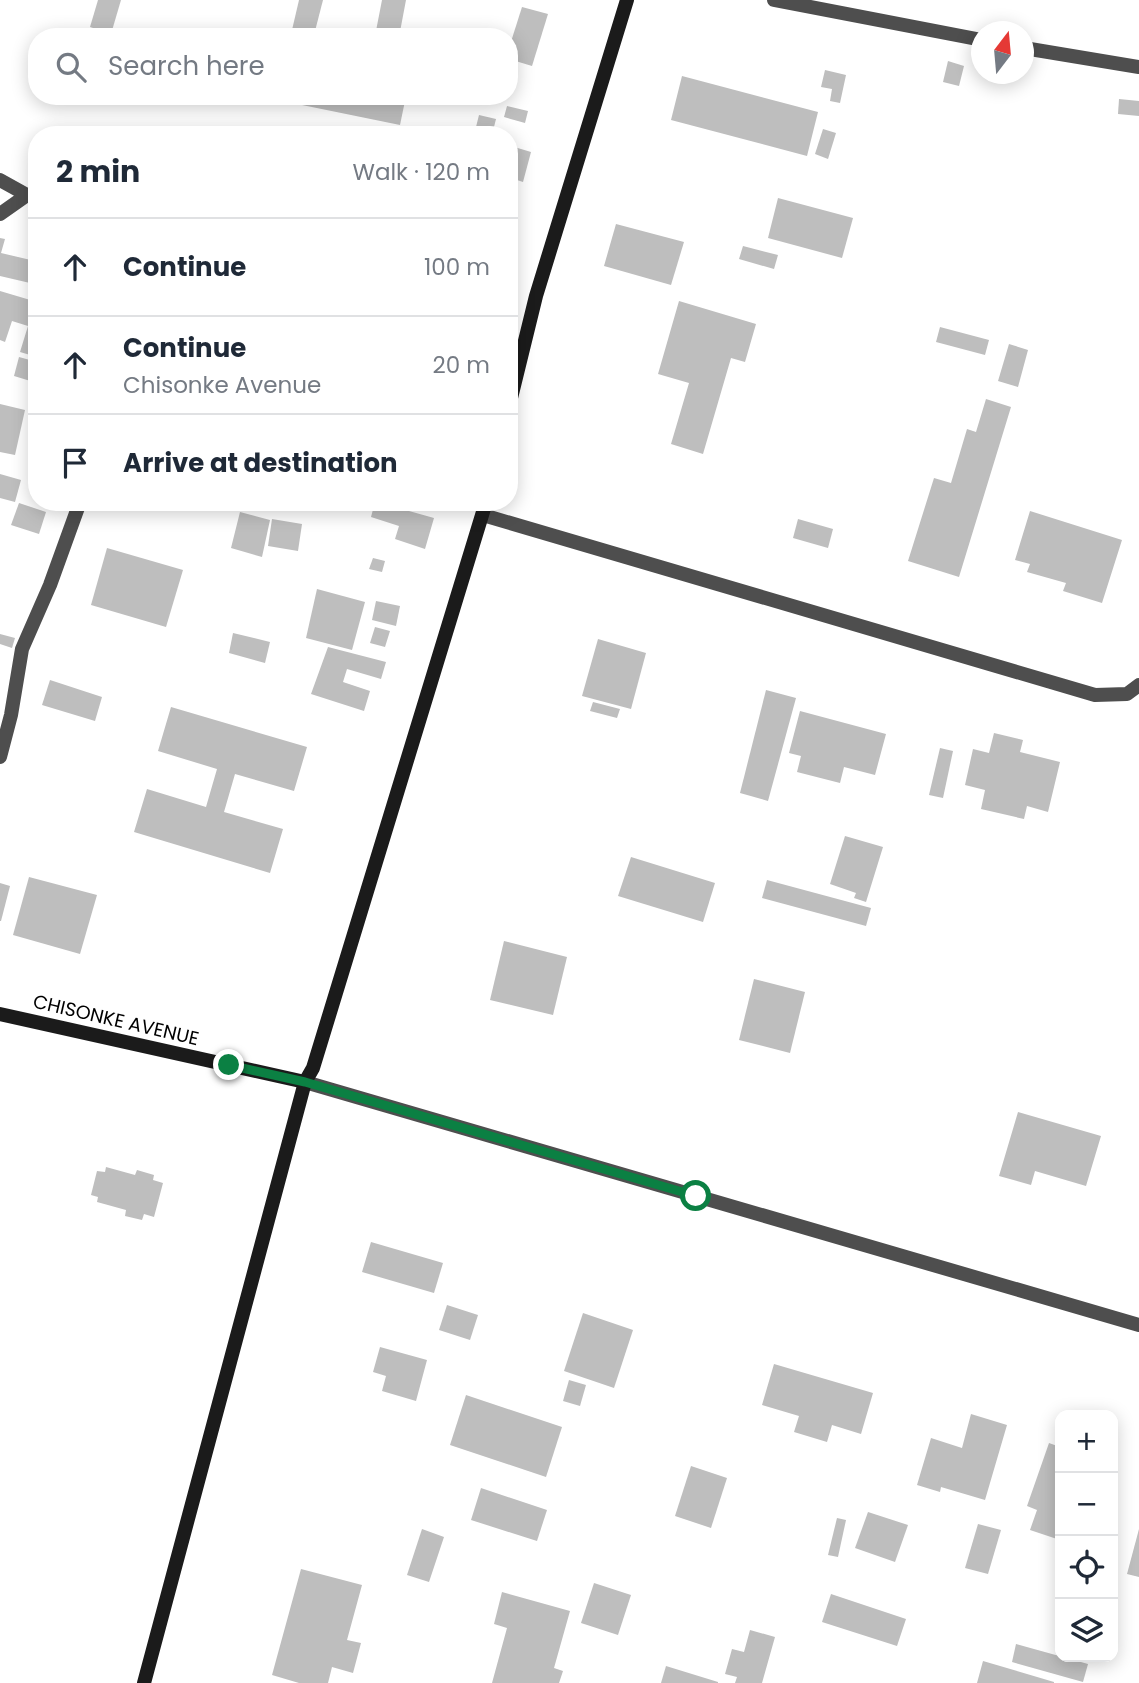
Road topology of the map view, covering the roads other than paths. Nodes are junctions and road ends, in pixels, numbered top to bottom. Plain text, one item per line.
1 (627, 0) edge
2 (774, 0) edge
3 (971, 38) edge
4 (1034, 49) edge
5 (1139, 67) edge
6 (0, 180) edge
7 (28, 193) edge
8 (28, 197) edge
9 (0, 214) edge
10 (518, 358) edge
11 (77, 511) edge
12 (483, 511) edge
13 (491, 511) edge
14 (1139, 685) edge
15 (1, 749) edge
16 (0, 1014) edge
17 (305, 1082) junction
18 (1139, 1325) edge
19 (144, 1683) edge

1 - 10 main road
2 - 3 street
4 - 5 street
6 - 7 street
8 - 9 street
11 - 15 street
12 - 17 main road
13 - 14 street
16 - 17 main road, CHISONKE AVENUE
17 - 18 street
17 - 19 main road

